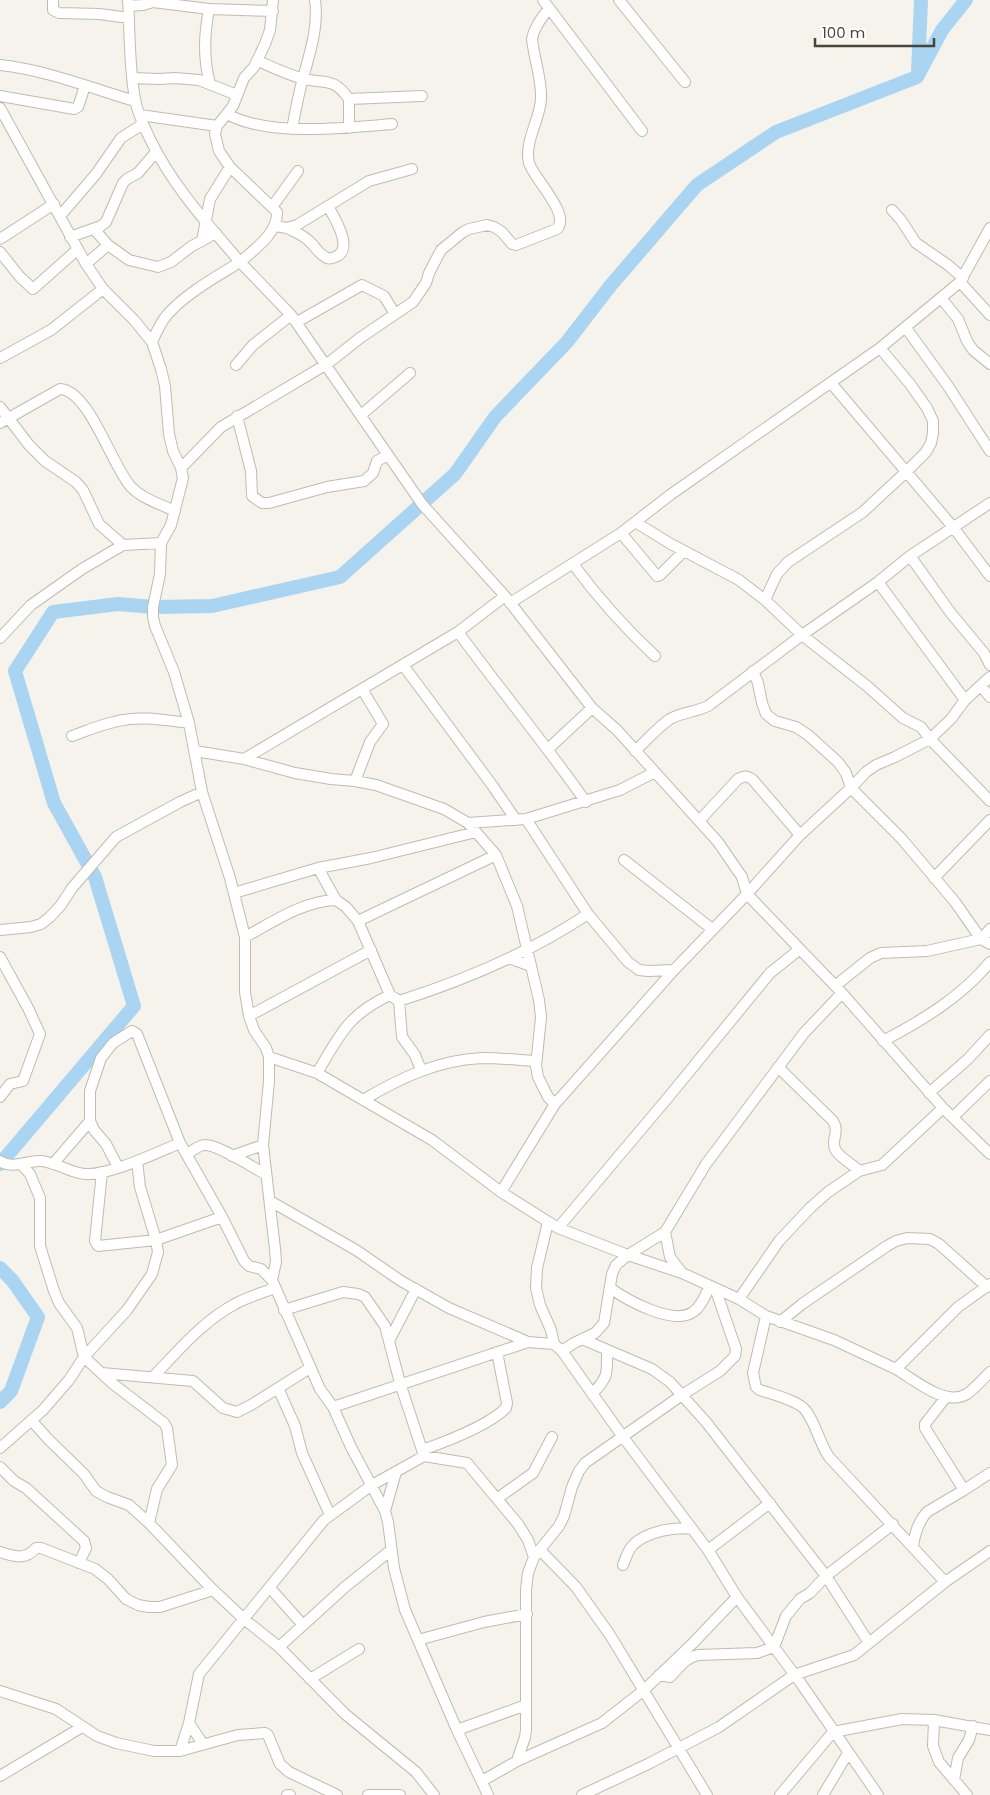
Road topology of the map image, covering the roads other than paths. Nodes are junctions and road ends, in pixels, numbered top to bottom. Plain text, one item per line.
1 (53, 0) edge
2 (273, 0) edge
3 (315, 0) edge
4 (619, 0) edge
5 (129, 3) edge
6 (546, 4) edge
7 (209, 8) junction
8 (273, 12) junction
9 (128, 18) junction
10 (258, 61) junction
11 (0, 65) edge
12 (132, 78) junction
13 (303, 79) junction
14 (685, 82) dead end
15 (210, 84) junction
16 (85, 86) junction
17 (237, 95) junction
18 (0, 96) edge
19 (422, 96) dead end
20 (348, 99) junction
21 (135, 101) junction
22 (0, 108) edge
23 (227, 114) junction
24 (141, 119) junction
25 (392, 124) dead end
26 (217, 126) junction
27 (292, 128) junction
28 (349, 128) junction
29 (642, 131) dead end
30 (156, 152) junction
31 (230, 167) junction
32 (412, 169) dead end
33 (298, 171) dead end
34 (54, 204) junction
35 (328, 206) junction
36 (272, 207) junction
37 (892, 210) dead end
38 (60, 216) junction
39 (206, 221) junction
40 (275, 226) junction
41 (287, 228) junction
42 (990, 228) edge
43 (94, 229) junction
44 (216, 233) junction
45 (70, 237) junction
46 (0, 239) edge
47 (202, 241) junction
48 (108, 245) junction
49 (78, 249) junction
50 (0, 252) edge
51 (240, 262) junction
52 (86, 264) junction
53 (961, 280) junction
54 (103, 289) junction
55 (941, 298) junction
56 (396, 314) junction
57 (990, 315) edge
58 (294, 319) junction
59 (906, 328) junction
60 (152, 342) junction
61 (880, 348) junction
62 (0, 358) edge
63 (327, 364) junction
64 (990, 364) edge
65 (236, 365) dead end
66 (410, 373) dead end
67 (831, 383) junction
68 (0, 407) edge
69 (361, 415) junction
70 (237, 416) junction
71 (4, 421) edge
72 (990, 451) edge
73 (388, 455) junction
74 (181, 468) junction
75 (907, 471) junction
76 (990, 503) edge
77 (175, 511) junction
78 (635, 522) junction
79 (953, 527) junction
80 (621, 533) junction
81 (161, 543) junction
82 (122, 545) junction
83 (684, 551) junction
84 (910, 556) junction
85 (574, 564) junction
86 (990, 576) edge
87 (878, 582) junction
88 (507, 600) junction
89 (765, 600) junction
90 (1, 621) edge
91 (13, 623) junction
92 (458, 632) junction
93 (802, 635) junction
94 (0, 638) edge
95 (655, 656) dead end
96 (403, 665) junction
97 (990, 665) edge
98 (752, 671) junction
99 (990, 677) edge
100 (981, 686) junction
101 (362, 690) junction
102 (990, 697) edge
103 (965, 700) junction
104 (592, 708) junction
105 (189, 723) junction
106 (72, 736) dead end
107 (930, 739) junction
108 (548, 749) junction
109 (195, 751) junction
110 (635, 751) junction
111 (244, 759) junction
112 (655, 772) junction
113 (355, 781) junction
114 (851, 788) junction
115 (202, 792) junction
116 (990, 801) edge
117 (586, 802) junction
118 (521, 820) junction
119 (990, 820) edge
120 (699, 821) junction
121 (468, 823) junction
122 (476, 832) junction
123 (800, 835) junction
124 (496, 855) junction
125 (624, 860) dead end
126 (318, 868) junction
127 (934, 878) junction
128 (234, 893) junction
129 (747, 894) junction
130 (336, 900) junction
131 (588, 914) junction
132 (358, 921) junction
133 (712, 929) junction
134 (990, 929) edge
135 (0, 930) edge
136 (245, 937) junction
137 (985, 942) edge
138 (528, 949) junction
139 (800, 949) junction
140 (371, 950) junction
141 (0, 957) edge
142 (509, 958) junction
143 (990, 962) edge
144 (531, 966) junction
145 (674, 970) junction
146 (838, 989) junction
147 (394, 998) junction
148 (249, 1016) junction
149 (990, 1035) edge
150 (883, 1041) junction
151 (269, 1057) junction
152 (536, 1061) junction
153 (778, 1067) junction
154 (421, 1070) junction
155 (318, 1073) junction
156 (990, 1081) edge
157 (929, 1093) junction
158 (0, 1097) edge
159 (363, 1100) junction
160 (555, 1104) junction
161 (943, 1108) junction
162 (954, 1117) junction
163 (90, 1121) junction
164 (180, 1143) junction
165 (262, 1145) junction
166 (187, 1154) junction
167 (990, 1154) edge
168 (232, 1156) junction
169 (0, 1160) edge
170 (137, 1161) junction
171 (21, 1164) junction
172 (53, 1164) junction
173 (118, 1167) junction
174 (859, 1171) junction
175 (102, 1172) junction
176 (265, 1174) junction
177 (501, 1192) junction
178 (270, 1201) junction
179 (222, 1217) junction
180 (548, 1222) junction
181 (558, 1228) junction
182 (665, 1232) junction
183 (156, 1240) junction
184 (628, 1255) junction
185 (682, 1273) junction
186 (274, 1284) junction
187 (988, 1286) edge
188 (712, 1287) junction
189 (610, 1288) junction
190 (416, 1289) junction
191 (739, 1299) junction
192 (284, 1310) junction
193 (766, 1316) junction
194 (780, 1322) junction
195 (582, 1339) junction
196 (389, 1341) junction
197 (528, 1342) junction
198 (558, 1348) junction
199 (607, 1350) junction
200 (497, 1352) junction
201 (84, 1357) junction
202 (310, 1368) junction
203 (896, 1369) junction
204 (990, 1372) edge
205 (101, 1373) junction
206 (153, 1377) junction
207 (400, 1384) junction
208 (278, 1388) junction
209 (592, 1394) junction
210 (682, 1395) junction
211 (946, 1397) junction
212 (333, 1407) junction
213 (32, 1420) junction
214 (552, 1436) dead end
215 (623, 1437) junction
216 (0, 1448) edge
217 (423, 1453) junction
218 (0, 1467) edge
219 (396, 1472) junction
220 (990, 1473) edge
221 (372, 1485) junction
222 (964, 1490) junction
223 (498, 1498) junction
224 (770, 1503) junction
225 (385, 1511) junction
226 (330, 1515) junction
227 (149, 1523) junction
228 (893, 1524) junction
229 (692, 1529) junction
230 (913, 1546) junction
231 (391, 1550) junction
232 (708, 1550) junction
233 (990, 1551) edge
234 (0, 1552) edge
235 (537, 1554) junction
236 (79, 1563) junction
237 (623, 1565) dead end
238 (826, 1576) junction
239 (945, 1582) junction
240 (270, 1588) junction
241 (212, 1590) junction
242 (737, 1597) junction
243 (527, 1614) junction
244 (244, 1619) junction
245 (304, 1625) junction
246 (418, 1640) junction
247 (868, 1643) junction
248 (774, 1647) junction
249 (280, 1648) junction
250 (359, 1649) dead end
251 (794, 1674) junction
252 (659, 1675) junction
253 (310, 1679) junction
254 (644, 1690) junction
255 (0, 1691) edge
256 (526, 1705) junction
257 (934, 1720) junction
258 (189, 1723) junction
259 (973, 1726) junction
260 (82, 1727) junction
261 (456, 1730) junction
262 (990, 1730) edge
263 (834, 1732) junction
264 (203, 1744) junction
265 (679, 1748) junction
266 (180, 1751) junction
267 (848, 1752) junction
268 (517, 1761) junction
269 (0, 1776) edge
270 (954, 1780) junction
271 (482, 1781) junction
272 (337, 1795) edge
273 (368, 1795) edge
274 (400, 1795) edge
275 (434, 1795) edge
276 (488, 1795) edge
277 (582, 1795) edge
278 (707, 1795) edge
279 (780, 1795) edge
280 (823, 1795) edge
281 (878, 1795) edge
282 (967, 1795) edge

1 - 9 street
2 - 8 street
3 - 13 street
4 - 14 street
5 - 7 street
5 - 9 street
6 - 29 street
6 - 56 street
7 - 8 street
7 - 15 street
8 - 10 street
9 - 12 street
10 - 13 street
10 - 17 street
11 - 16 street
12 - 15 street
12 - 21 street
13 - 20 street
13 - 27 street
15 - 17 street
16 - 18 street
16 - 21 street
17 - 23 street
19 - 20 street
20 - 28 street
21 - 24 street
22 - 34 street
23 - 26 street
23 - 27 street
24 - 26 street
24 - 30 street
24 - 38 street
25 - 28 street
26 - 31 street
27 - 28 street
30 - 39 street
30 - 43 street
31 - 36 street
31 - 39 street
32 - 35 street
33 - 36 street
34 - 38 street
34 - 46 street
35 - 41 street
35 - 41 street
36 - 40 street
37 - 53 street
38 - 45 street
39 - 44 street
39 - 47 street
40 - 41 street
40 - 51 street
42 - 53 street
43 - 45 street
43 - 48 street
44 - 47 street
44 - 51 street
45 - 49 street
47 - 48 street
48 - 52 street
49 - 50 street
49 - 52 street
51 - 58 street
51 - 60 street
52 - 54 street
53 - 55 street
53 - 57 street
54 - 60 street
54 - 62 street
55 - 59 street
55 - 64 street
56 - 58 street
56 - 63 street
58 - 63 street
58 - 65 street
59 - 61 street
59 - 72 street
60 - 74 street
61 - 67 street
61 - 75 street
63 - 69 street
63 - 70 street
66 - 69 street
67 - 75 street
67 - 78 street
68 - 71 street
69 - 73 street
70 - 73 street
70 - 74 street
71 - 77 street
71 - 82 street
73 - 88 street
74 - 77 street
75 - 79 street
75 - 89 street
76 - 79 street
77 - 81 street
78 - 80 street
78 - 83 street
79 - 84 street
79 - 86 street
80 - 83 street
80 - 85 street
81 - 82 street
81 - 105 street
82 - 91 street
83 - 89 street
84 - 87 street
84 - 97 street
85 - 88 street
85 - 95 street
87 - 93 street
87 - 103 street
88 - 92 street
88 - 104 street
89 - 93 street
90 - 91 street
91 - 94 street
92 - 96 street
92 - 108 street
93 - 98 street
93 - 107 street
96 - 101 street
96 - 118 street
98 - 110 street
98 - 114 street
99 - 100 street
100 - 102 street
100 - 103 street
101 - 111 street
101 - 113 street
103 - 107 street
104 - 108 street
104 - 110 street
105 - 106 street
105 - 109 street
107 - 114 street
107 - 116 street
108 - 117 street
109 - 111 street
109 - 115 street
110 - 112 street
111 - 113 street
112 - 117 street
112 - 120 street
113 - 121 street
114 - 123 street
114 - 127 street
115 - 128 street
115 - 135 street
117 - 118 street
118 - 121 street
118 - 131 street
119 - 127 street
120 - 123 street
120 - 129 street
121 - 122 street
122 - 124 street
122 - 126 street
123 - 129 street
124 - 132 street
124 - 138 street
125 - 133 street
126 - 128 street
126 - 130 street
127 - 137 street
128 - 136 street
129 - 133 street
129 - 139 street
130 - 132 street
130 - 136 street
131 - 138 street
131 - 145 street
132 - 140 street
133 - 145 street
134 - 137 street
136 - 148 street
137 - 146 street
138 - 142 street
138 - 144 street
139 - 146 street
139 - 181 street
140 - 147 street
140 - 148 street
141 - 158 street
142 - 144 street
142 - 147 street
143 - 150 street
144 - 152 street
145 - 160 street
146 - 150 street
146 - 153 street
147 - 154 street
147 - 155 street
148 - 151 street
149 - 157 street
150 - 157 street
151 - 155 street
151 - 165 street
152 - 154 street
152 - 160 street
153 - 174 street
153 - 182 street
154 - 159 street
155 - 159 street
156 - 162 street
157 - 161 street
159 - 177 street
160 - 177 street
161 - 162 street
161 - 174 street
162 - 167 street
163 - 164 street
163 - 172 street
163 - 173 street
164 - 166 street
164 - 170 street
165 - 168 street
165 - 176 street
166 - 168 street
166 - 179 street
168 - 176 street
169 - 171 street
170 - 173 street
170 - 183 street
171 - 172 street
171 - 201 street
172 - 175 street
173 - 175 street
174 - 191 street
175 - 183 street
176 - 178 street
177 - 180 street
178 - 186 street
178 - 190 street
179 - 183 street
179 - 186 street
180 - 181 street
180 - 198 street
181 - 184 street
182 - 184 street
182 - 185 street
183 - 201 street
184 - 185 street
184 - 189 street
185 - 188 street
186 - 192 street
186 - 206 street
187 - 194 street
187 - 203 street
188 - 189 street
188 - 191 street
188 - 210 street
189 - 195 street
190 - 196 street
190 - 197 street
191 - 193 street
192 - 196 street
192 - 202 street
193 - 194 street
193 - 228 street
194 - 203 street
195 - 198 street
195 - 199 street
196 - 207 street
197 - 198 street
197 - 200 street
198 - 209 street
199 - 209 street
199 - 210 street
200 - 207 street
200 - 217 street
201 - 205 street
201 - 213 street
202 - 208 street
202 - 212 street
203 - 211 street
204 - 211 street
205 - 206 street
205 - 227 street
206 - 208 street
207 - 212 street
207 - 217 street
208 - 226 street
209 - 215 street
210 - 215 street
210 - 224 street
211 - 222 street
212 - 221 street
213 - 216 street
213 - 227 street
214 - 223 street
215 - 229 street
215 - 235 street
217 - 219 street
217 - 223 street
218 - 236 street
219 - 221 street
219 - 225 street
220 - 222 street
221 - 225 street
221 - 226 street
222 - 230 street
223 - 235 street
224 - 232 street
224 - 238 street
225 - 231 street
226 - 240 street
227 - 241 street
228 - 230 street
228 - 238 street
229 - 232 street
229 - 237 street
230 - 239 street
231 - 245 street
231 - 246 street
232 - 242 street
233 - 239 street
234 - 236 street
235 - 243 street
235 - 254 street
236 - 241 street
238 - 247 street
238 - 248 street
239 - 247 street
240 - 244 street
240 - 245 street
241 - 244 street
242 - 248 street
242 - 252 street
243 - 246 street
243 - 256 street
244 - 249 street
244 - 258 street
245 - 249 street
246 - 261 street
247 - 251 street
248 - 251 street
248 - 252 street
249 - 253 street
250 - 253 street
251 - 263 street
251 - 265 street
252 - 254 street
253 - 275 street
254 - 265 street
254 - 268 street
255 - 260 street
256 - 261 street
256 - 268 street
257 - 259 street
257 - 263 street
257 - 270 street
258 - 264 street
258 - 266 street
259 - 262 street
259 - 270 street
260 - 266 street
260 - 269 street
261 - 271 street
263 - 267 street
263 - 279 street
264 - 266 street
264 - 272 street
265 - 277 street
265 - 278 street
267 - 280 street
267 - 281 street
268 - 271 street
270 - 282 street
271 - 276 street
273 - 274 street

